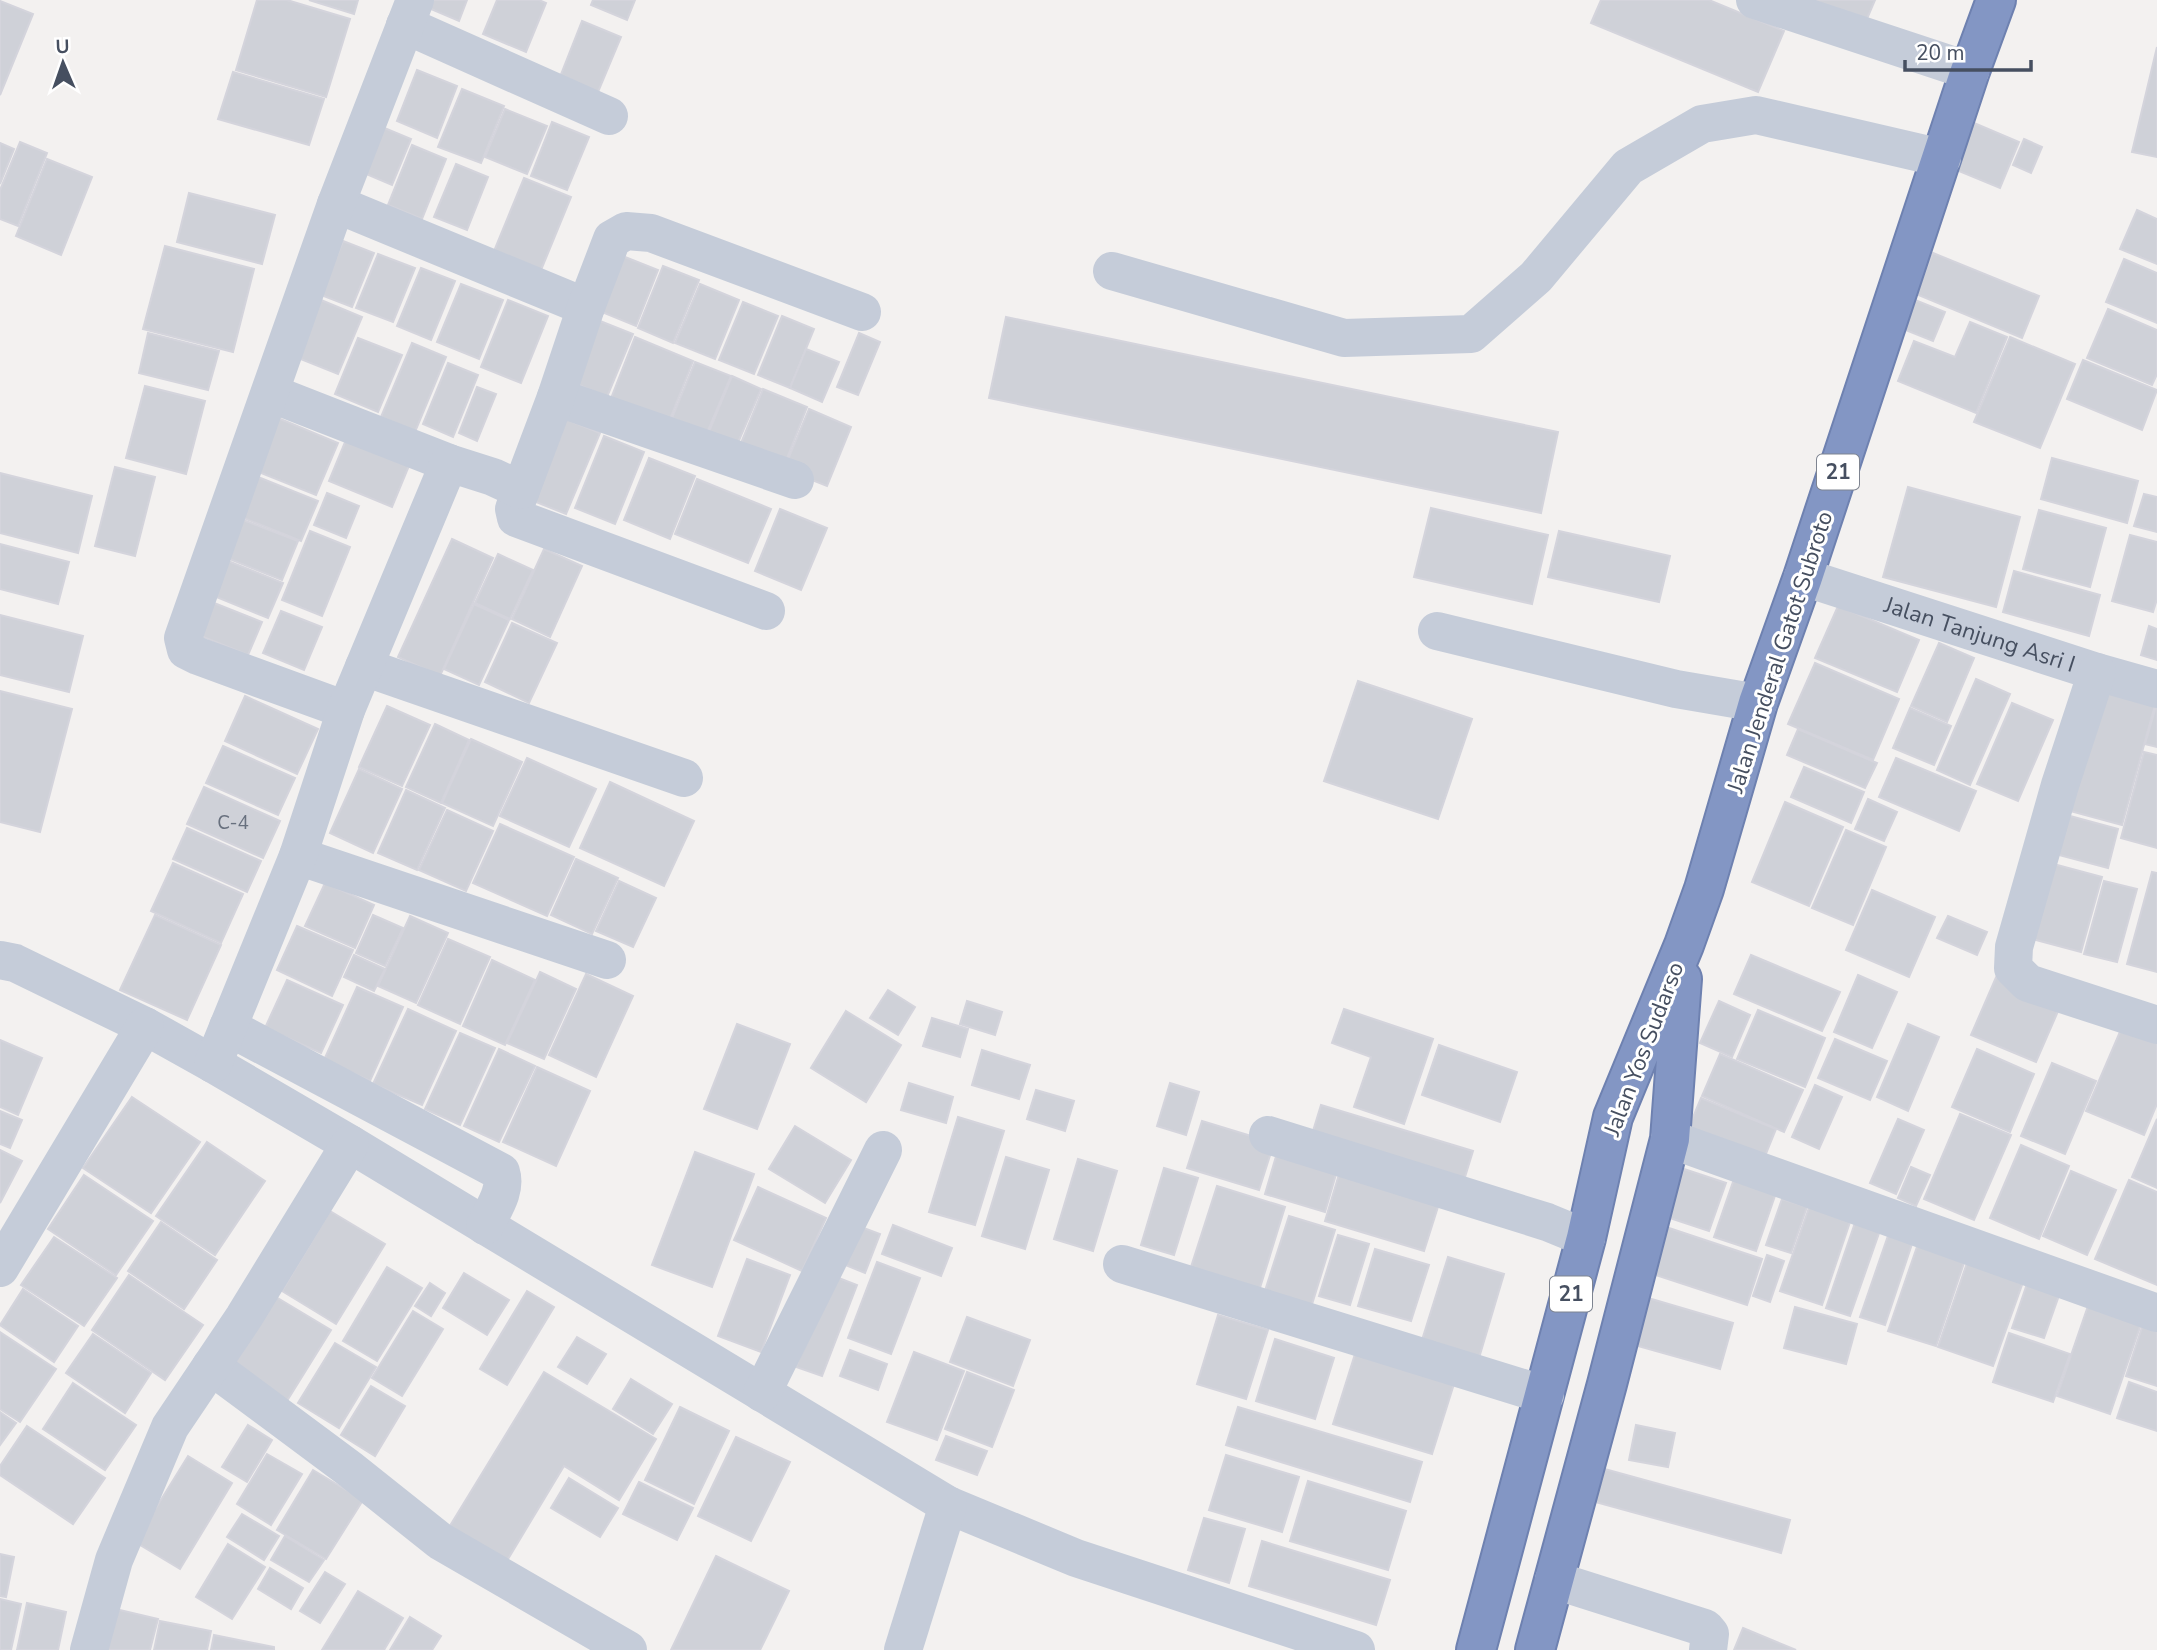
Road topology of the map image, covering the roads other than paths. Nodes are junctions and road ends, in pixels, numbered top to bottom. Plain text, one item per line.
1 (1755, 0) edge
2 (1996, 0) edge
3 (410, 12) edge
4 (1970, 71) junction
5 (609, 116) dead end
6 (1942, 158) junction
7 (336, 204) junction
8 (1112, 271) dead end
9 (586, 307) junction
10 (862, 312) dead end
11 (270, 393) junction
12 (556, 397) junction
13 (449, 463) junction
14 (795, 480) dead end
15 (521, 490) junction
16 (1803, 577) junction
17 (765, 611) dead end
18 (1437, 631) dead end
19 (364, 667) junction
20 (2097, 672) junction
21 (2157, 689) edge
22 (1758, 703) junction
23 (346, 710) junction
24 (684, 778) dead end
25 (298, 856) junction
26 (1685, 945) junction
27 (0, 960) edge
28 (607, 960) dead end
29 (2157, 1025) edge
30 (145, 1026) junction
31 (228, 1027) junction
32 (213, 1064) junction
33 (300, 1066) junction
34 (339, 1086) junction
35 (276, 1101) junction
36 (315, 1124) junction
37 (1268, 1135) dead end
38 (1670, 1139) junction
39 (350, 1144) junction
40 (883, 1150) dead end
41 (485, 1226) junction
42 (1586, 1238) junction
43 (4, 1254) edge
44 (1122, 1264) dead end
45 (2157, 1313) edge
46 (211, 1366) junction
47 (762, 1393) junction
48 (1545, 1395) junction
49 (948, 1505) junction
50 (1554, 1580) junction
51 (89, 1650) edge
52 (628, 1650) edge
53 (902, 1650) edge
54 (1356, 1650) edge
55 (1476, 1650) edge
56 (1535, 1650) edge
57 (1708, 1650) edge

1 - 4 street
2 - 4 highway, Jalan Jenderal Gatot Subroto / 21
3 - 5 street
3 - 7 street
4 - 6 highway, Jalan Jenderal Gatot Subroto / 21
6 - 8 street
6 - 16 highway, Jalan Jenderal Gatot Subroto / 21
7 - 9 street
7 - 11 street
9 - 10 street
9 - 12 street
11 - 13 street
11 - 23 street
12 - 14 street
12 - 15 street
13 - 15 street
13 - 19 street
15 - 17 street
16 - 20 street, Jalan Tanjung Asri I
16 - 22 highway, Jalan Jenderal Gatot Subroto / 21
18 - 22 street
19 - 23 street
19 - 24 street
20 - 21 street, Jalan Tanjung Asri I
20 - 29 street
22 - 26 highway, Jalan Jenderal Gatot Subroto / 21
23 - 25 street
25 - 28 street
25 - 31 street
26 - 38 highway, Jalan Yos Sudarso / 21
26 - 42 highway, Jalan Yos Sudarso / 21
27 - 30 street
30 - 32 street
30 - 43 street
31 - 32 street
31 - 33 street
32 - 35 street
33 - 34 street
33 - 35 street
34 - 36 street
34 - 41 street
35 - 36 street
36 - 39 street
37 - 42 street
38 - 45 street
38 - 50 highway, Jalan Yos Sudarso / 21
39 - 41 street
39 - 46 street
40 - 47 street
41 - 47 street
42 - 48 highway, Jalan Yos Sudarso / 21
44 - 48 street
46 - 51 street
46 - 52 street
47 - 49 street
48 - 55 highway, Jalan Yos Sudarso / 21
49 - 53 street
49 - 54 street
50 - 56 highway, Jalan Yos Sudarso / 21
50 - 57 street

